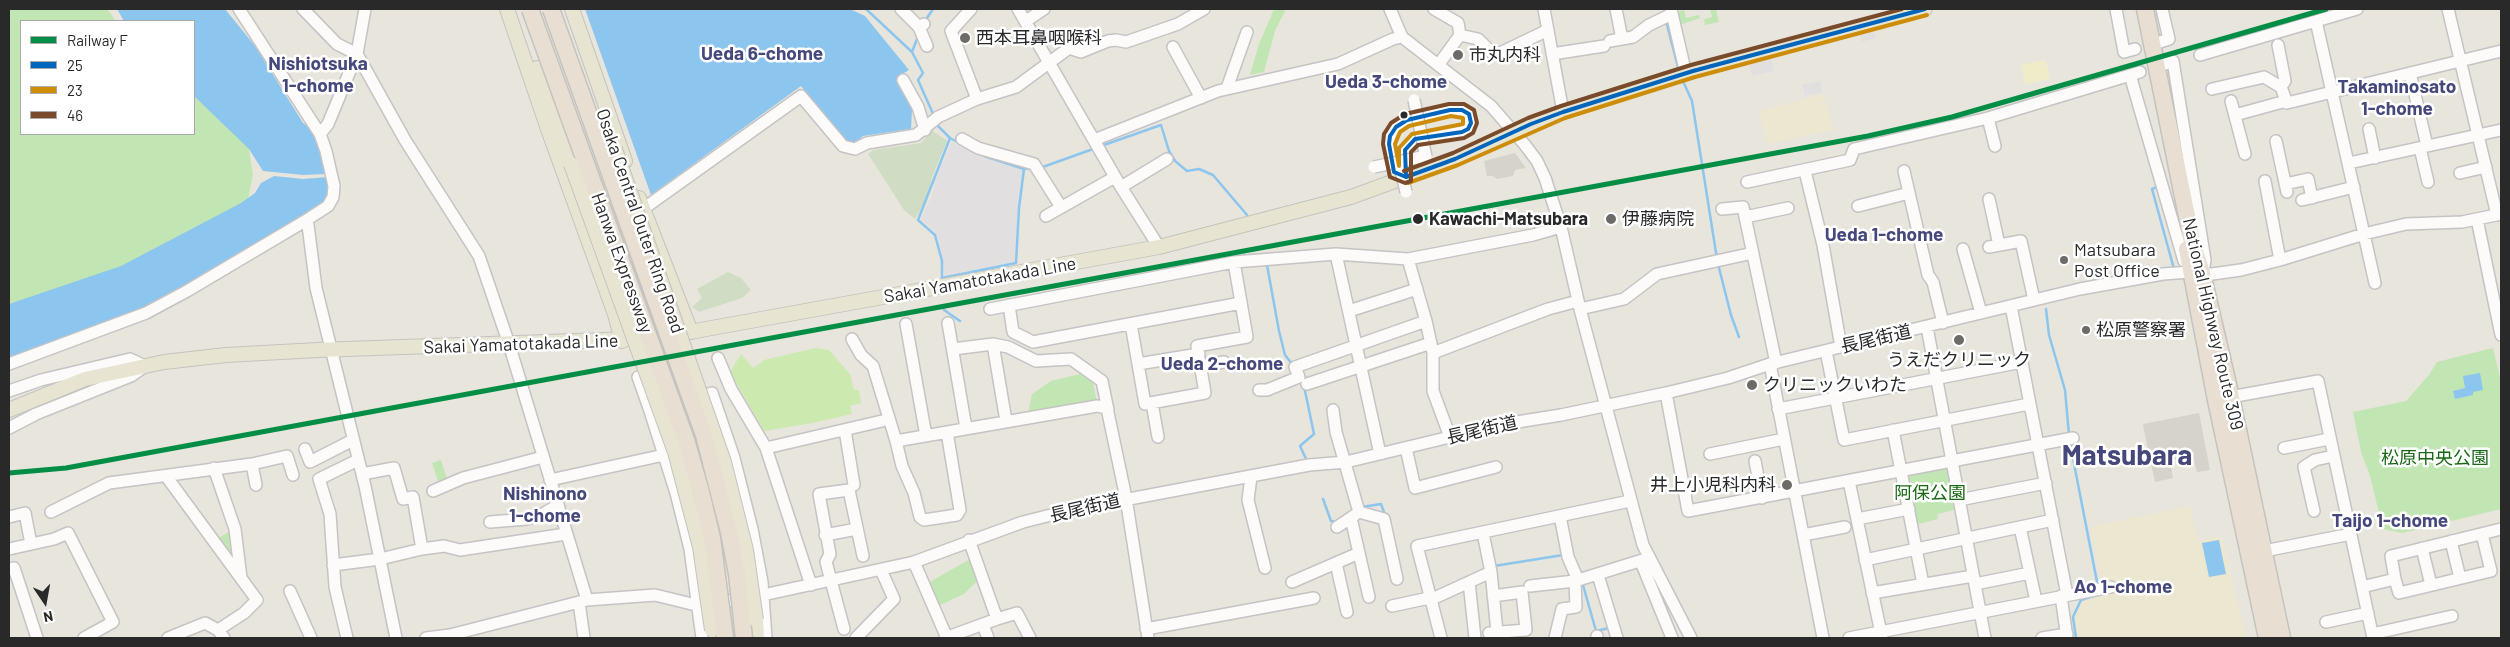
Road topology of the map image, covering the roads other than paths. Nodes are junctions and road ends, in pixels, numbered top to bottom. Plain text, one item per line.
1 (239, 9) edge
2 (303, 9) edge
3 (365, 9) edge
4 (507, 9) edge
5 (514, 9) edge
6 (530, 9) edge
7 (550, 9) edge
8 (568, 9) edge
9 (572, 9) edge
10 (901, 9) edge
11 (971, 9) edge
12 (1018, 9) edge
13 (1044, 9) edge
14 (1204, 9) edge
15 (1390, 9) edge
16 (1434, 9) edge
17 (1544, 9) edge
18 (1616, 9) edge
19 (1925, 9) edge
20 (2116, 9) edge
21 (2135, 9) edge
22 (2145, 9) edge
23 (2162, 9) edge
24 (2357, 9) edge
25 (2448, 9) edge
26 (1668, 14) edge
27 (2316, 21) junction
28 (1026, 22) junction
29 (1548, 30) junction
30 (1247, 32) dead end
31 (1460, 35) junction
32 (1402, 38) junction
33 (1622, 38) junction
34 (2278, 45) dead end
35 (927, 46) dead end
36 (1173, 47) dead end
37 (2501, 51) edge
38 (357, 54) junction
39 (1552, 54) junction
40 (2200, 54) dead end
41 (2148, 58) junction
42 (2460, 60) junction
43 (1048, 61) junction
44 (1439, 64) junction
45 (2410, 73) junction
46 (1682, 75) junction
47 (903, 80) dead end
48 (2281, 87) junction
49 (1227, 88) junction
50 (2212, 89) dead end
51 (2333, 92) junction
52 (1201, 98) junction
53 (977, 99) junction
54 (1414, 100) dead end
55 (2231, 101) dead end
56 (2286, 101) junction
57 (1563, 112) junction
58 (2235, 115) junction
59 (1988, 118) junction
60 (2369, 129) dead end
61 (925, 130) junction
62 (2501, 130) edge
63 (1516, 133) junction
64 (320, 134) junction
65 (2478, 136) junction
66 (962, 139) dead end
67 (2276, 140) dead end
68 (1096, 145) junction
69 (1995, 146) dead end
70 (2424, 147) junction
71 (2245, 154) dead end
72 (2375, 158) junction
73 (1167, 159) dead end
74 (1399, 162) junction
75 (2349, 163) junction
76 (1374, 167) dead end
77 (2486, 167) junction
78 (1805, 170) junction
79 (1904, 171) dead end
80 (2460, 173) dead end
81 (1115, 176) junction
82 (1406, 177) junction
83 (2266, 181) dead end
84 (1747, 182) dead end
85 (2428, 182) dead end
86 (1121, 187) junction
87 (2354, 187) junction
88 (1406, 192) dead end
89 (1910, 193) junction
90 (1989, 199) dead end
91 (1858, 206) dead end
92 (1061, 207) junction
93 (1788, 208) dead end
94 (643, 209) junction
95 (1722, 209) dead end
96 (2499, 214) edge
97 (1046, 216) dead end
98 (1745, 217) junction
99 (2476, 219) junction
100 (305, 221) junction
101 (1561, 227) junction
102 (2364, 234) junction
103 (1159, 247) junction
104 (1963, 249) dead end
105 (1753, 253) junction
106 (1336, 254) junction
107 (1408, 258) junction
108 (2280, 260) junction
109 (1234, 262) junction
110 (2196, 272) junction
111 (2375, 282) dead end
112 (1417, 289) junction
113 (2034, 300) junction
114 (1241, 303) junction
115 (1009, 305) junction
116 (1579, 305) junction
117 (2011, 306) junction
118 (990, 309) dead end
119 (1349, 311) junction
120 (1981, 313) junction
121 (1426, 321) junction
122 (948, 323) dead end
123 (1943, 323) junction
124 (906, 324) dead end
125 (1131, 324) junction
126 (1927, 327) junction
127 (691, 332) junction
128 (2501, 335) edge
129 (852, 339) dead end
130 (622, 340) junction
131 (509, 344) junction
132 (993, 344) junction
133 (1356, 345) junction
134 (1841, 347) junction
135 (1432, 348) junction
136 (332, 349) junction
137 (952, 349) junction
138 (1826, 351) junction
139 (1199, 354) junction
140 (718, 358) dead end
141 (1224, 362) dead end
142 (2022, 362) junction
143 (9, 364) edge
144 (1138, 364) junction
145 (1773, 364) junction
146 (145, 366) junction
147 (1201, 366) junction
148 (1361, 366) junction
149 (638, 377) dead end
150 (1936, 378) junction
151 (1307, 384) dead end
152 (731, 389) junction
153 (1259, 390) dead end
154 (9, 391) edge
155 (1666, 393) junction
156 (713, 396) junction
157 (1836, 397) junction
158 (2223, 398) junction
159 (1152, 403) junction
160 (2029, 404) junction
161 (1606, 406) junction
162 (1778, 409) junction
163 (9, 410) edge
164 (1108, 410) junction
165 (1333, 410) dead end
166 (650, 411) junction
167 (882, 420) dead end
168 (1943, 421) junction
169 (1006, 422) junction
170 (9, 428) edge
171 (966, 428) junction
172 (845, 430) junction
173 (1893, 430) junction
174 (947, 432) junction
175 (926, 436) junction
176 (1158, 437) dead end
177 (1450, 437) junction
178 (1784, 439) junction
179 (2068, 439) dead end
180 (2329, 439) junction
181 (353, 440) junction
182 (896, 441) junction
183 (2037, 445) junction
184 (766, 448) junction
185 (1406, 448) junction
186 (2284, 448) dead end
187 (305, 449) dead end
188 (1380, 454) junction
189 (1710, 454) dead end
190 (664, 455) junction
191 (2333, 456) junction
192 (543, 457) junction
193 (358, 460) junction
194 (1755, 461) dead end
195 (1346, 462) junction
196 (1952, 462) junction
197 (252, 464) junction
198 (1496, 466) dead end
199 (214, 468) junction
200 (1901, 471) junction
201 (362, 474) junction
202 (293, 475) dead end
203 (166, 476) junction
204 (1251, 477) junction
205 (550, 480) junction
206 (1849, 481) junction
207 (854, 484) dead end
208 (2046, 484) junction
209 (256, 485) dead end
210 (433, 491) dead end
211 (1795, 492) junction
212 (1126, 498) junction
213 (1762, 498) junction
214 (1959, 500) junction
215 (1630, 501) junction
216 (558, 505) junction
217 (1909, 510) junction
218 (2314, 511) dead end
219 (51, 512) dead end
220 (1355, 515) junction
221 (9, 516) edge
222 (1560, 516) junction
223 (1857, 519) junction
224 (2053, 520) junction
225 (490, 522) dead end
226 (1845, 527) dead end
227 (2020, 527) junction
228 (1336, 528) dead end
229 (857, 529) junction
230 (2501, 529) edge
231 (1483, 532) junction
232 (566, 534) junction
233 (825, 534) junction
234 (2351, 534) junction
235 (2482, 534) junction
236 (1803, 536) junction
237 (1967, 538) junction
238 (969, 540) junction
239 (2451, 541) junction
240 (31, 544) junction
241 (2422, 548) junction
242 (9, 549) edge
243 (422, 549) junction
244 (1916, 549) junction
245 (2264, 551) junction
246 (1359, 553) junction
247 (863, 556) dead end
248 (380, 559) junction
249 (1645, 560) junction
250 (1865, 560) junction
251 (914, 562) junction
252 (1336, 563) junction
253 (333, 565) junction
254 (1265, 568) dead end
255 (9, 569) edge
256 (880, 570) junction
257 (1491, 572) junction
258 (2030, 573) junction
259 (1598, 575) junction
260 (2460, 578) junction
261 (241, 579) junction
262 (1397, 579) dead end
263 (2396, 579) junction
264 (1974, 580) junction
265 (831, 581) junction
266 (1577, 581) junction
267 (1292, 582) dead end
268 (1469, 582) junction
269 (811, 584) junction
270 (1922, 584) junction
271 (2431, 585) junction
272 (1530, 586) dead end
273 (2362, 587) junction
274 (2102, 588) dead end
275 (290, 591) dead end
276 (1872, 593) junction
277 (763, 595) junction
278 (1493, 596) junction
279 (2064, 596) junction
280 (1368, 597) dead end
281 (1314, 598) dead end
282 (1430, 599) junction
283 (583, 601) junction
284 (2036, 601) junction
285 (700, 606) junction
286 (1392, 606) dead end
287 (1347, 612) dead end
288 (1980, 612) junction
289 (2368, 613) junction
290 (2452, 616) dead end
291 (997, 619) junction
292 (2326, 622) dead end
293 (983, 625) junction
294 (844, 629) dead end
295 (221, 634) edge
296 (1147, 634) edge
297 (1881, 635) edge
298 (713, 636) edge
299 (2067, 636) edge
300 (2373, 636) edge
301 (37, 638) edge
302 (84, 638) edge
303 (168, 638) edge
304 (310, 638) edge
305 (347, 638) edge
306 (396, 638) edge
307 (426, 638) edge
308 (584, 638) edge
309 (744, 638) edge
310 (757, 638) edge
311 (766, 638) edge
312 (856, 638) edge
313 (946, 638) edge
314 (988, 638) edge
315 (1030, 638) edge
316 (1441, 638) edge
317 (1475, 638) edge
318 (1555, 638) edge
319 (1617, 638) edge
320 (1672, 638) edge
321 (1691, 638) edge
322 (1823, 638) edge
323 (1849, 638) edge
324 (1985, 638) edge
325 (2042, 638) edge
326 (2267, 638) edge
327 (2282, 638) edge

1 - 64 street
2 - 38 street
3 - 38 street
4 - 130 main road
5 - 298 main road, bridge
6 - 298 highway, Hanwa Expressway, bridge
7 - 309 highway, Hanwa Expressway, bridge
8 - 310 main road, Osaka Central Outer Ring Road, bridge
9 - 94 main road
10 - 35 street
11 - 53 street
12 - 28 street
13 - 28 street
14 - 43 street
15 - 32 street
16 - 31 street
17 - 29 street
18 - 33 street
19 - 46 main road, Sakai Yamatotakada Line
20 - 41 street
21 - 41 highway, National Highway Route 309
22 - 41 highway, National Highway Route 309
23 - 41 street
24 - 27 street
25 - 42 street
26 - 33 street
26 - 46 street
27 - 40 street
27 - 51 street
28 - 43 street
29 - 31 street
29 - 39 street
30 - 49 street
31 - 44 street
32 - 44 street
32 - 49 street
33 - 39 street
34 - 48 street
36 - 52 street
37 - 42 street
38 - 64 street
38 - 131 street
39 - 57 street
41 - 59 street
41 - 110 highway, National Highway Route 309
41 - 110 street
42 - 45 street
42 - 65 street
43 - 53 street
43 - 68 street
44 - 63 street
45 - 51 street
45 - 70 street
46 - 57 main road, Sakai Yamatotakada Line
47 - 61 street
48 - 50 street
48 - 56 street
49 - 52 street
51 - 56 street
51 - 75 street
52 - 68 street
53 - 61 street
54 - 74 street, bridge
55 - 58 street
56 - 58 street
57 - 63 main road, Sakai Yamatotakada Line
58 - 71 street
59 - 69 street
59 - 78 street
60 - 72 street
61 - 94 street
62 - 65 street
63 - 82 main road, Sakai Yamatotakada Line
63 - 101 street
64 - 100 street
65 - 70 street
65 - 77 street
66 - 92 street
67 - 87 street
68 - 81 street
70 - 72 street
70 - 85 street
72 - 75 street
73 - 86 street
74 - 76 street, bridge
74 - 88 street, bridge
75 - 87 street
77 - 80 street
77 - 96 street
78 - 84 street
78 - 134 street
79 - 89 street
81 - 86 street
81 - 92 street
82 - 82 street
82 - 103 main road, Sakai Yamatotakada Line
83 - 108 street
86 - 103 street
87 - 102 street
89 - 91 street
89 - 123 street
90 - 113 street
92 - 97 street
93 - 98 street
94 - 127 main road
95 - 98 street
96 - 99 street, 長尾街道
98 - 105 street
99 - 102 street, 長尾街道
99 - 128 street
100 - 136 street
100 - 143 street
101 - 107 street
101 - 116 street
102 - 108 street, 長尾街道
102 - 111 street
103 - 127 main road, Sakai Yamatotakada Line
104 - 120 street
105 - 116 street
105 - 145 street
106 - 107 street
106 - 109 street
106 - 119 street
107 - 112 street
108 - 110 street, 長尾街道
109 - 114 street
109 - 115 street
110 - 113 street, 長尾街道
110 - 158 highway, National Highway Route 309
112 - 119 street
112 - 121 street
113 - 117 street, 長尾街道
114 - 125 street
114 - 139 street
115 - 118 street
115 - 125 street
116 - 135 street
116 - 161 street
117 - 120 street, 長尾街道
117 - 142 street
119 - 133 street
120 - 123 street, 長尾街道
121 - 133 street
121 - 135 street
122 - 137 street
123 - 126 street, 長尾街道
124 - 175 street
125 - 144 street
126 - 134 street, 長尾街道
126 - 150 street
127 - 130 main road, Sakai Yamatotakada Line
129 - 182 street
130 - 131 main road, Sakai Yamatotakada Line
131 - 136 main road, Sakai Yamatotakada Line
131 - 192 street
132 - 137 street
132 - 164 street
132 - 169 street
133 - 148 street
133 - 153 street
134 - 138 street, 長尾街道
135 - 148 street
135 - 177 street
136 - 146 main road, Sakai Yamatotakada Line
136 - 181 street
137 - 171 street
138 - 145 street, 長尾街道
138 - 157 street
139 - 144 street
139 - 147 street
140 - 152 street
141 - 147 street
142 - 150 street
142 - 160 street
144 - 159 street
145 - 155 street, 長尾街道
145 - 162 street
146 - 154 street
146 - 163 main road, Sakai Yamatotakada Line
146 - 170 street
147 - 159 street
148 - 151 street
148 - 188 street
149 - 166 street
150 - 157 street
150 - 168 street
152 - 156 street
152 - 184 street
155 - 161 street, 長尾街道
155 - 213 street
156 - 166 street
156 - 277 street
157 - 162 street
157 - 173 street
158 - 180 street
158 - 245 highway, National Highway Route 309
158 - 326 highway, National Highway Route 309
159 - 176 street
160 - 168 street
160 - 183 street
161 - 177 street, 長尾街道
161 - 215 street
162 - 178 street
164 - 169 street
164 - 212 street
165 - 195 street
166 - 190 street
167 - 172 street
168 - 173 street
168 - 196 street
169 - 171 street
171 - 174 street
172 - 184 street
172 - 207 street
173 - 200 street
174 - 175 street
174 - 182 street
175 - 182 street
177 - 185 street, 長尾街道
178 - 189 street
178 - 211 street
179 - 183 street
180 - 186 street
180 - 191 street
181 - 187 street
181 - 193 street
183 - 196 street
183 - 208 street
184 - 269 street
185 - 188 street, 長尾街道
185 - 198 street
188 - 195 street, 長尾街道
190 - 205 street
190 - 285 street
191 - 218 street
191 - 234 street
192 - 205 street
192 - 210 street
193 - 201 street
193 - 253 street
194 - 213 street
195 - 204 street, 長尾街道
195 - 220 street
196 - 200 street
196 - 214 street
197 - 199 street
197 - 202 street
197 - 209 street
199 - 203 street
199 - 261 street
200 - 206 street
200 - 217 street
201 - 243 street
201 - 248 street
203 - 219 street
203 - 261 street
204 - 212 street, 長尾街道
204 - 254 street
205 - 216 street
206 - 211 street
206 - 223 street
208 - 214 street
208 - 224 street
211 - 213 street
211 - 236 street
212 - 238 street, 長尾街道
212 - 296 street
214 - 237 street
215 - 222 street
215 - 249 street
216 - 225 street
216 - 232 street
217 - 223 street
217 - 244 street
220 - 228 street
220 - 246 street
220 - 262 street
221 - 240 street
222 - 231 street
222 - 266 street
223 - 250 street
224 - 227 street
224 - 279 street
226 - 236 street
227 - 237 street
227 - 258 street
229 - 233 street
229 - 233 street
229 - 247 street
230 - 235 street
231 - 257 street
231 - 282 street
232 - 243 street
232 - 283 street
233 - 265 street
234 - 245 street
234 - 273 street
235 - 239 street
235 - 260 street
236 - 322 street
237 - 244 street
237 - 264 street
238 - 251 street, 長尾街道
238 - 291 street
239 - 241 street
239 - 260 street
240 - 242 street
240 - 302 street
241 - 263 street
241 - 271 street
243 - 248 street
244 - 250 street
244 - 270 street
245 - 327 highway, National Highway Route 309
246 - 252 street
246 - 280 street
248 - 253 street
248 - 306 street
249 - 259 street
249 - 320 street
249 - 321 street
250 - 276 street
251 - 256 street, 長尾街道
251 - 313 street
252 - 267 street
252 - 287 street
253 - 305 street
255 - 301 street
256 - 265 street, 長尾街道
256 - 312 street
257 - 268 street
257 - 278 street
258 - 264 street
258 - 284 street
259 - 266 street
259 - 319 street
260 - 271 street
261 - 295 street
263 - 271 street
263 - 273 street
264 - 270 street
264 - 288 street
265 - 269 street, 長尾街道
265 - 294 street
266 - 272 street
266 - 318 street
268 - 282 street
268 - 317 street
269 - 277 street, 長尾街道
270 - 276 street
273 - 289 street
274 - 279 street
275 - 304 street
276 - 297 street
277 - 285 street, 長尾街道
277 - 311 street
278 - 278 street
279 - 284 street
279 - 299 street
281 - 296 street
282 - 286 street
282 - 316 street
283 - 285 street
283 - 307 street
283 - 308 street
284 - 288 street
285 - 298 street
288 - 297 street
288 - 324 street
289 - 292 street
289 - 300 street
290 - 300 street
291 - 293 street
291 - 315 street
293 - 313 street
293 - 314 street
295 - 303 street
297 - 323 street
299 - 325 street

